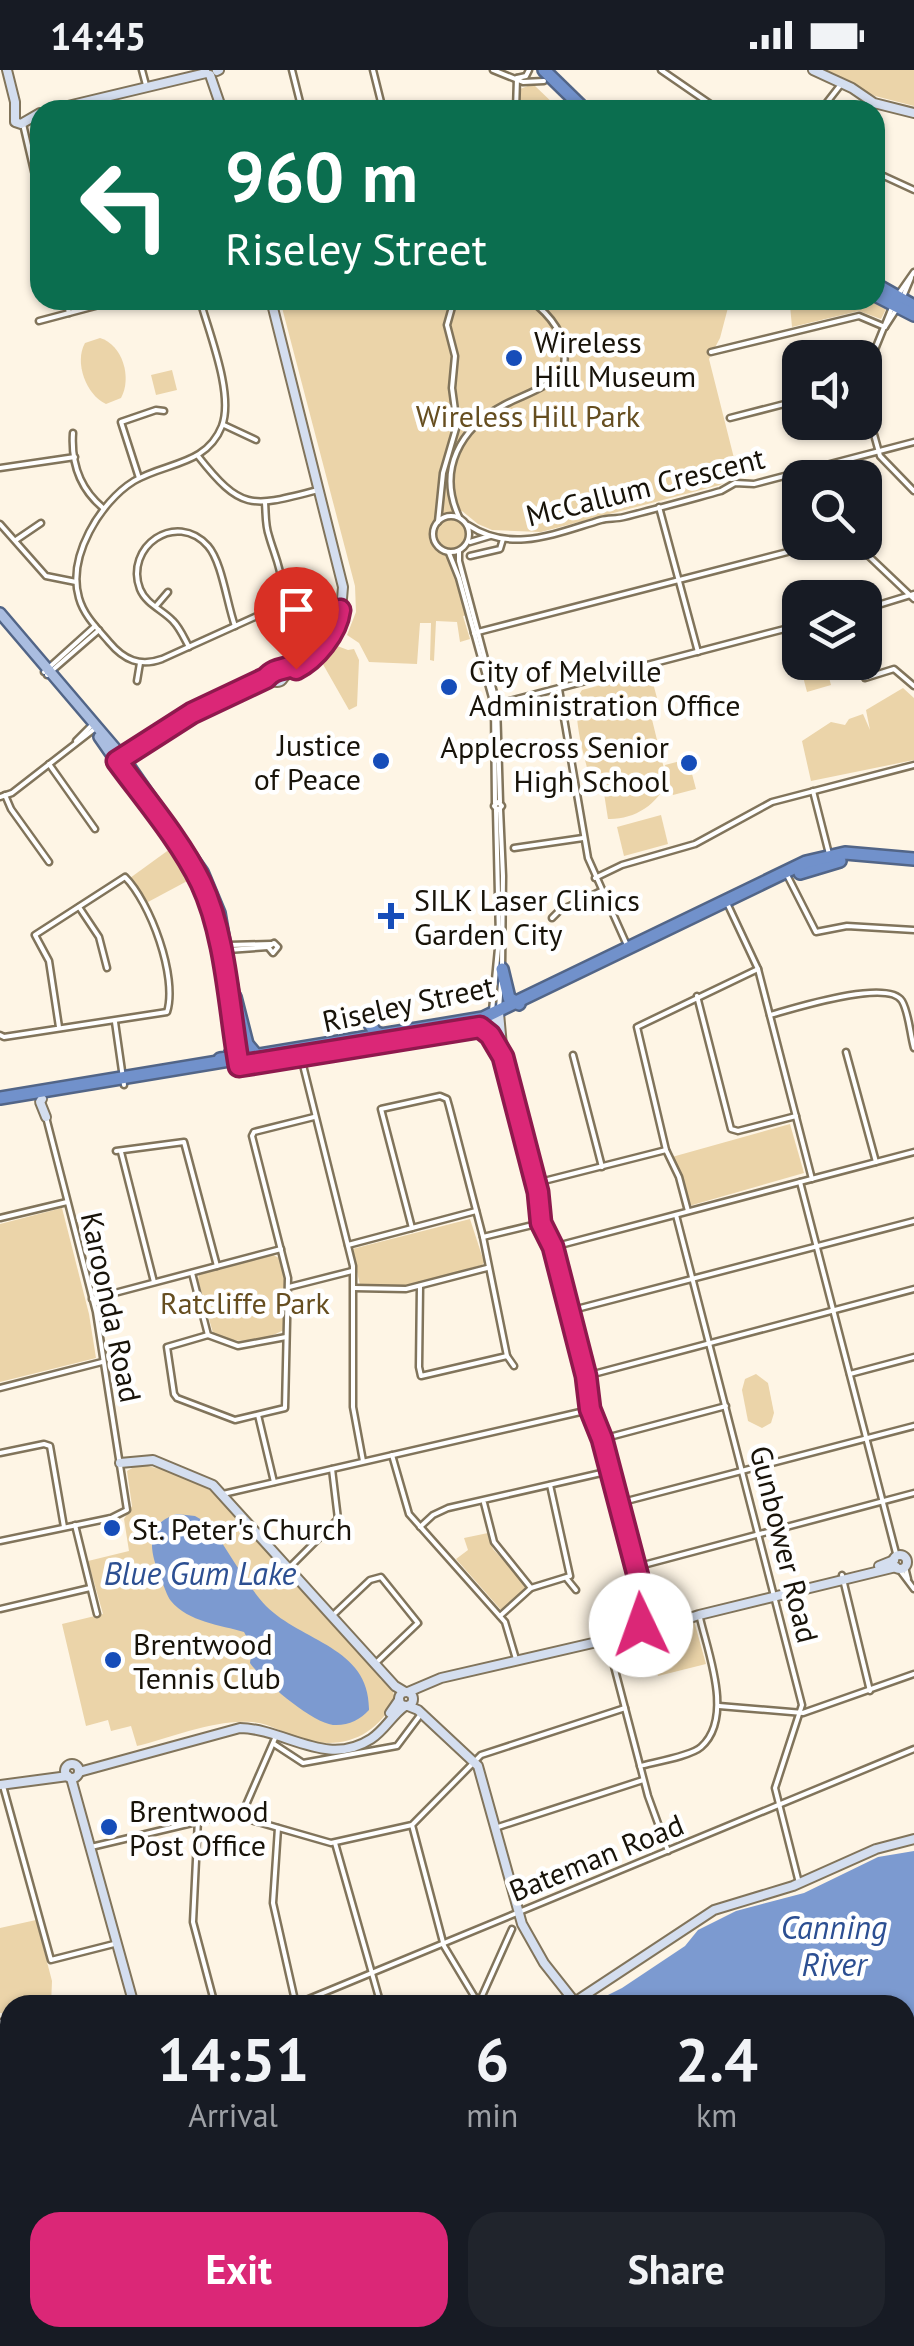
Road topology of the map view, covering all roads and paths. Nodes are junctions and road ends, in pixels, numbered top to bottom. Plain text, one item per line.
1 (7, 70) edge
2 (142, 70) edge
3 (195, 70) edge
4 (292, 70) edge
5 (373, 70) edge
6 (493, 70) edge
7 (532, 70) edge
8 (661, 70) edge
9 (213, 72) edge
10 (816, 72) edge
11 (182, 76) junction
12 (544, 76) edge
13 (517, 78) junction
14 (842, 85) junction
15 (146, 86) junction
16 (91, 100) edge
17 (219, 100) edge
18 (300, 100) edge
19 (380, 100) edge
20 (516, 100) edge
21 (565, 100) edge
22 (573, 100) edge
23 (704, 100) edge
24 (829, 100) edge
25 (869, 100) edge
26 (885, 106) edge
27 (914, 113) edge
28 (22, 117) edge
29 (30, 156) edge
30 (885, 178) edge
31 (914, 190) edge
32 (913, 275) edge
33 (901, 303) edge
34 (68, 310) edge
35 (80, 310) edge
36 (203, 310) edge
37 (274, 310) edge
38 (450, 310) edge
39 (540, 310) edge
40 (69, 313) junction
41 (914, 315) edge
42 (38, 321) dead end
43 (885, 327) junction
44 (879, 340) edge
45 (711, 352) dead end
46 (782, 405) edge
47 (164, 411) dead end
48 (456, 414) junction
49 (730, 418) dead end
50 (480, 420) junction
51 (222, 424) junction
52 (74, 432) dead end
53 (256, 440) dead end
54 (876, 440) edge
55 (914, 442) edge
56 (879, 451) junction
57 (198, 456) junction
58 (74, 457) junction
59 (846, 460) edge
60 (0, 468) edge
61 (782, 477) edge
62 (139, 478) junction
63 (320, 490) junction
64 (914, 491) edge
65 (265, 503) junction
66 (659, 507) junction
67 (104, 508) junction
68 (459, 517) junction
69 (41, 522) dead end
70 (438, 522) junction
71 (0, 524) edge
72 (468, 525) junction
73 (490, 536) junction
74 (503, 538) junction
75 (15, 541) junction
76 (468, 543) junction
77 (459, 551) junction
78 (449, 553) junction
79 (782, 553) edge
80 (470, 556) dead end
81 (873, 560) edge
82 (680, 580) junction
83 (76, 582) junction
84 (168, 592) dead end
85 (913, 597) edge
86 (882, 605) edge
87 (156, 606) junction
88 (0, 614) edge
89 (339, 614) junction
90 (0, 621) edge
91 (236, 626) junction
92 (97, 628) junction
93 (782, 630) edge
94 (476, 633) junction
95 (341, 634) dead end
96 (189, 647) junction
97 (698, 652) junction
98 (140, 663) junction
99 (48, 672) junction
100 (882, 673) edge
101 (137, 681) dead end
102 (914, 686) edge
103 (559, 689) junction
104 (496, 705) junction
105 (94, 726) junction
106 (121, 761) junction
107 (48, 762) junction
108 (914, 765) edge
109 (813, 791) junction
110 (3, 796) edge
111 (498, 806) junction
112 (95, 829) dead end
113 (583, 838) junction
114 (514, 848) dead end
115 (830, 858) junction
116 (49, 862) dead end
117 (914, 862) edge
118 (787, 875) junction
119 (595, 878) junction
120 (601, 891) junction
121 (728, 905) junction
122 (78, 907) junction
123 (552, 918) dead end
124 (914, 930) edge
125 (270, 946) dead end
126 (223, 948) junction
127 (630, 950) junction
128 (106, 968) dead end
129 (502, 969) junction
130 (758, 969) junction
131 (697, 996) junction
132 (234, 997) joint
133 (519, 1004) junction
134 (770, 1015) junction
135 (493, 1020) junction
136 (115, 1022) junction
137 (232, 1023) junction
138 (59, 1027) junction
139 (0, 1035) edge
140 (384, 1036) junction
141 (341, 1043) junction
142 (914, 1048) edge
143 (846, 1052) dead end
144 (501, 1053) junction
145 (573, 1055) dead end
146 (301, 1057) junction
147 (245, 1061) junction
148 (192, 1067) junction
149 (124, 1082) junction
150 (47, 1094) junction
151 (0, 1101) edge
152 (796, 1116) junction
153 (314, 1117) junction
154 (46, 1118) joint
155 (666, 1150) junction
156 (914, 1152) edge
157 (876, 1162) junction
158 (602, 1166) junction
159 (812, 1179) junction
160 (800, 1182) junction
161 (537, 1188) junction
162 (66, 1202) junction
163 (0, 1210) edge
164 (688, 1211) junction
165 (476, 1212) junction
166 (676, 1215) junction
167 (1, 1218) edge
168 (914, 1220) edge
169 (543, 1223) junction
170 (412, 1228) junction
171 (483, 1237) junction
172 (348, 1245) junction
173 (817, 1246) junction
174 (553, 1247) junction
175 (281, 1249) junction
176 (216, 1266) junction
177 (489, 1268) junction
178 (354, 1271) junction
179 (192, 1273) junction
180 (693, 1279) junction
181 (154, 1282) junction
182 (420, 1286) junction
183 (289, 1288) junction
184 (354, 1288) junction
185 (914, 1289) edge
186 (92, 1298) junction
187 (834, 1310) junction
188 (570, 1311) junction
189 (208, 1336) junction
190 (288, 1336) junction
191 (709, 1342) junction
192 (507, 1356) junction
193 (914, 1357) edge
194 (104, 1362) junction
195 (514, 1366) dead end
196 (850, 1374) junction
197 (421, 1376) junction
198 (586, 1376) junction
199 (417, 1384) dead end
200 (0, 1388) edge
201 (726, 1406) junction
202 (592, 1409) junction
203 (258, 1416) junction
204 (914, 1426) edge
205 (867, 1438) junction
206 (602, 1439) junction
207 (0, 1453) edge
208 (392, 1455) junction
209 (364, 1461) junction
210 (120, 1463) junction
211 (742, 1468) junction
212 (332, 1469) junction
213 (610, 1471) junction
214 (274, 1482) junction
215 (550, 1485) junction
216 (914, 1493) edge
217 (223, 1494) junction
218 (484, 1501) junction
219 (884, 1501) junction
220 (619, 1503) junction
221 (75, 1525) junction
222 (64, 1527) junction
223 (420, 1528) junction
224 (760, 1533) junction
225 (0, 1539) edge
226 (903, 1561) edge
227 (636, 1567) junction
228 (289, 1568) junction
229 (842, 1577) junction
230 (567, 1579) junction
231 (90, 1588) junction
232 (531, 1588) junction
233 (914, 1589) edge
234 (576, 1590) dead end
235 (775, 1594) junction
236 (0, 1609) edge
237 (698, 1613) junction
238 (97, 1614) dead end
239 (332, 1616) junction
240 (500, 1616) junction
241 (650, 1624) junction
242 (608, 1642) junction
243 (580, 1643) junction
244 (516, 1659) junction
245 (376, 1663) junction
246 (914, 1674) edge
247 (870, 1691) junction
248 (407, 1699) junction
249 (719, 1706) junction
250 (625, 1708) junction
251 (420, 1711) junction
252 (800, 1714) junction
253 (276, 1737) junction
254 (914, 1748) edge
255 (475, 1762) junction
256 (640, 1766) junction
257 (73, 1773) junction
258 (644, 1780) junction
259 (1, 1783) edge
260 (778, 1806) junction
261 (242, 1814) junction
262 (198, 1819) junction
263 (412, 1825) junction
264 (278, 1828) junction
265 (495, 1828) junction
266 (914, 1839) edge
267 (336, 1844) junction
268 (93, 1847) junction
269 (668, 1851) junction
270 (798, 1881) junction
271 (518, 1913) junction
272 (512, 1929) dead end
273 (118, 1943) junction
274 (443, 1944) junction
275 (370, 1974) junction
276 (131, 1995) edge
277 (212, 1995) edge
278 (293, 1995) edge
279 (319, 1995) edge
280 (377, 1995) edge
281 (474, 1995) edge
282 (482, 1995) edge
283 (567, 1995) edge
284 (584, 1995) edge

1 - 28 street
2 - 15 street
3 - 11 street
4 - 18 street
5 - 19 street
6 - 13 street
7 - 12 highway
7 - 13 street
8 - 23 street
9 - 11 street
9 - 17 street
10 - 14 street
11 - 15 street
12 - 13 street
12 - 21 highway
12 - 22 highway
13 - 20 street
14 - 24 street
14 - 25 street
15 - 16 street
26 - 27 street
28 - 29 street
30 - 31 street
32 - 33 street
33 - 41 highway
33 - 43 street
34 - 40 street
35 - 40 street
36 - 51 street
37 - 63 street
38 - 48 street
39 - 50 street
40 - 42 street
43 - 44 street
43 - 45 street
46 - 49 street
47 - 62 street
48 - 50 street
48 - 70 street
50 - 68 street
51 - 53 street
51 - 57 street
52 - 58 street
54 - 56 street
55 - 56 street, McCallum Crescent
56 - 59 street, McCallum Crescent
56 - 64 street
57 - 62 street
57 - 65 street
58 - 60 street
58 - 67 street
61 - 66 street, McCallum Crescent
62 - 67 street
63 - 65 street
63 - 89 street
65 - 91 street
66 - 74 street, McCallum Crescent
66 - 82 street
67 - 83 street
68 - 70 street
68 - 72 street
69 - 75 street
70 - 78 street
71 - 75 street
72 - 73 street, McCallum Crescent
72 - 76 street
73 - 74 street, McCallum Crescent
73 - 76 street, McCallum Crescent
74 - 80 street, McCallum Crescent
75 - 83 street
76 - 77 street
77 - 78 street
77 - 94 street
78 - 94 street
79 - 82 street
81 - 85 street
82 - 94 street
82 - 97 street
83 - 92 street
84 - 87 street
85 - 86 street
87 - 91 street
87 - 96 street
88 - 99 main road
89 - 95 street
89 - 106 street
90 - 99 main road
91 - 96 street
92 - 98 street
92 - 99 street
93 - 97 street
94 - 104 street
96 - 98 street
97 - 103 street
98 - 101 street
99 - 105 main road
100 - 102 street
103 - 104 street
103 - 113 street
104 - 111 street
105 - 106 main road
105 - 107 street
106 - 126 main road
107 - 110 street
107 - 112 street
108 - 109 street
109 - 115 street
109 - 119 street
110 - 116 street
111 - 129 street
111 - 135 street
113 - 114 street
113 - 119 street
115 - 117 highway, Riseley Street
115 - 118 highway, Riseley Street
118 - 121 highway, Riseley Street
118 - 124 street
119 - 120 street
120 - 123 street
120 - 127 street
121 - 127 highway, Riseley Street
121 - 130 street
121 - 135 highway, Riseley Street
122 - 128 street
122 - 136 street
122 - 138 street
125 - 126 street
126 - 132 main road
126 - 137 main road
127 - 133 highway, Riseley Street
129 - 133 highway
129 - 135 street
130 - 131 street
130 - 134 street
131 - 152 street
131 - 155 street
132 - 147 highway
133 - 135 highway, Riseley Street
134 - 142 street
134 - 152 street
135 - 140 highway, Riseley Street
135 - 144 highway
135 - 144 street
135 - 146 highway, Riseley Street
136 - 138 street
136 - 149 street
137 - 147 main road
137 - 148 highway
138 - 139 street
140 - 141 highway, Riseley Street
140 - 141 highway
141 - 147 highway, Riseley Street
143 - 157 street
144 - 161 street
145 - 158 street
146 - 147 highway, Riseley Street
146 - 153 street
147 - 148 highway, Riseley Street
147 - 149 highway, Riseley Street
148 - 149 highway, Riseley Street
149 - 150 highway, Riseley Street
150 - 151 highway, Riseley Street
150 - 151 highway, Riseley Street
150 - 154 street, Karoonda Road
152 - 159 street
153 - 172 street
153 - 175 street
154 - 162 street, Karoonda Road
155 - 158 street
155 - 164 street
156 - 157 street
157 - 159 street
158 - 161 street
159 - 160 street
160 - 164 street
160 - 173 street
161 - 169 street
162 - 167 street
162 - 186 street, Karoonda Road
163 - 167 street
164 - 166 street
165 - 170 street
165 - 170 street
165 - 171 street
166 - 174 street
166 - 180 street, Gunbower Road
168 - 173 street
169 - 171 street
169 - 174 street
170 - 172 street
171 - 177 street
172 - 178 street
173 - 180 street
173 - 187 street
174 - 188 street
175 - 176 street
175 - 183 street
176 - 179 street
176 - 181 street
177 - 182 street
177 - 192 street
178 - 183 street
178 - 184 street
179 - 181 street
179 - 189 street
180 - 188 street
180 - 191 street, Gunbower Road
181 - 186 street
182 - 184 street
182 - 197 street
183 - 190 street
184 - 209 street
185 - 187 street
186 - 194 street, Karoonda Road
187 - 191 street
187 - 196 street
188 - 198 street
189 - 190 street
189 - 203 street
190 - 203 street
191 - 198 street
191 - 201 street, Gunbower Road
192 - 195 street
192 - 197 street
193 - 196 street
194 - 200 street
194 - 210 street, Karoonda Road
196 - 205 street
197 - 199 street
198 - 202 street
201 - 206 street
201 - 211 street, Gunbower Road
202 - 206 street
202 - 208 street
203 - 214 street
204 - 205 street
205 - 211 street
205 - 219 street
206 - 213 street
207 - 222 street
208 - 209 street
208 - 223 street
209 - 212 street
210 - 217 street
210 - 221 street, Karoonda Road
211 - 220 street
211 - 224 street, Gunbower Road
212 - 214 street
212 - 228 street
213 - 215 street
213 - 220 street
214 - 217 street
215 - 218 street
215 - 230 street
216 - 219 street
217 - 228 street
218 - 223 street
218 - 232 street
219 - 224 street
219 - 226 street
220 - 227 street
221 - 222 street
221 - 231 street
222 - 225 street
223 - 240 street
224 - 227 street
224 - 235 street, Gunbower Road
226 - 229 street
226 - 233 street
227 - 241 street
228 - 239 street
229 - 235 street
229 - 247 street
230 - 232 street
230 - 234 street
231 - 236 street
231 - 238 street
232 - 240 street
235 - 237 street
235 - 252 street, Gunbower Road
237 - 241 street
237 - 249 street
239 - 245 street
239 - 245 street
240 - 244 street
241 - 242 street
241 - 243 street
242 - 243 street
242 - 250 street
243 - 244 street
244 - 248 street
245 - 248 street
246 - 247 street
247 - 252 street
248 - 251 street
248 - 253 street
249 - 252 street
249 - 256 street
250 - 255 street
250 - 256 street
251 - 253 street
251 - 255 street
252 - 260 street, Gunbower Road
253 - 257 street
253 - 261 street
254 - 260 street, Bateman Road
255 - 263 street
255 - 265 street
256 - 258 street
257 - 259 street
257 - 268 street
258 - 265 street
258 - 269 street
259 - 273 street
260 - 269 street, Bateman Road
260 - 270 street, Gunbower Road
261 - 262 street
261 - 264 street
262 - 268 street
262 - 277 street
263 - 267 street
263 - 274 street
264 - 267 street
264 - 278 street
265 - 271 street
266 - 270 street
267 - 275 street
268 - 273 street
269 - 271 street, Bateman Road
270 - 284 street
271 - 274 street, Bateman Road
271 - 283 street
272 - 282 street
273 - 276 street
274 - 275 street, Bateman Road
274 - 281 street
275 - 279 street, Bateman Road
275 - 280 street

